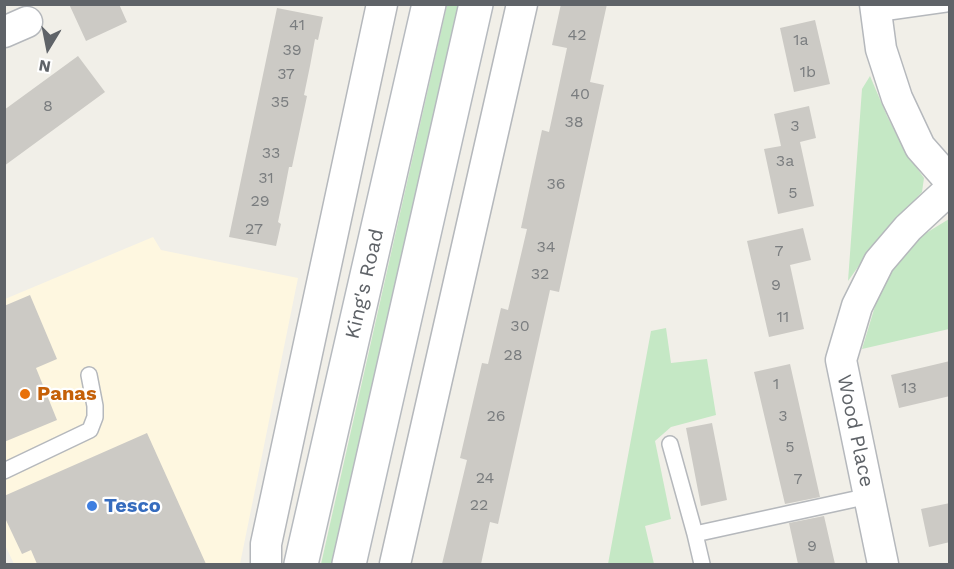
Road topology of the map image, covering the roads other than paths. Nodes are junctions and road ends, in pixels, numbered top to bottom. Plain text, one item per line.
1 (382, 4) edge
2 (429, 4) edge
3 (476, 4) edge
4 (522, 4) edge
5 (946, 4) edge
6 (875, 9) edge
7 (950, 181) edge
8 (950, 189) edge
9 (89, 375) dead end
10 (670, 444) dead end
11 (4, 471) edge
12 (869, 496) junction
13 (695, 534) junction
14 (266, 564) edge
15 (301, 564) edge
16 (349, 564) edge
17 (395, 564) edge
18 (702, 564) edge
19 (883, 564) edge

1 - 14 street
2 - 15 main road, King's Road
3 - 16 main road
4 - 17 street
5 - 6 lane
6 - 7 street
8 - 12 street, Wood Place
9 - 11 lane
10 - 13 lane
12 - 13 lane
12 - 19 street, Wood Place
13 - 18 lane

